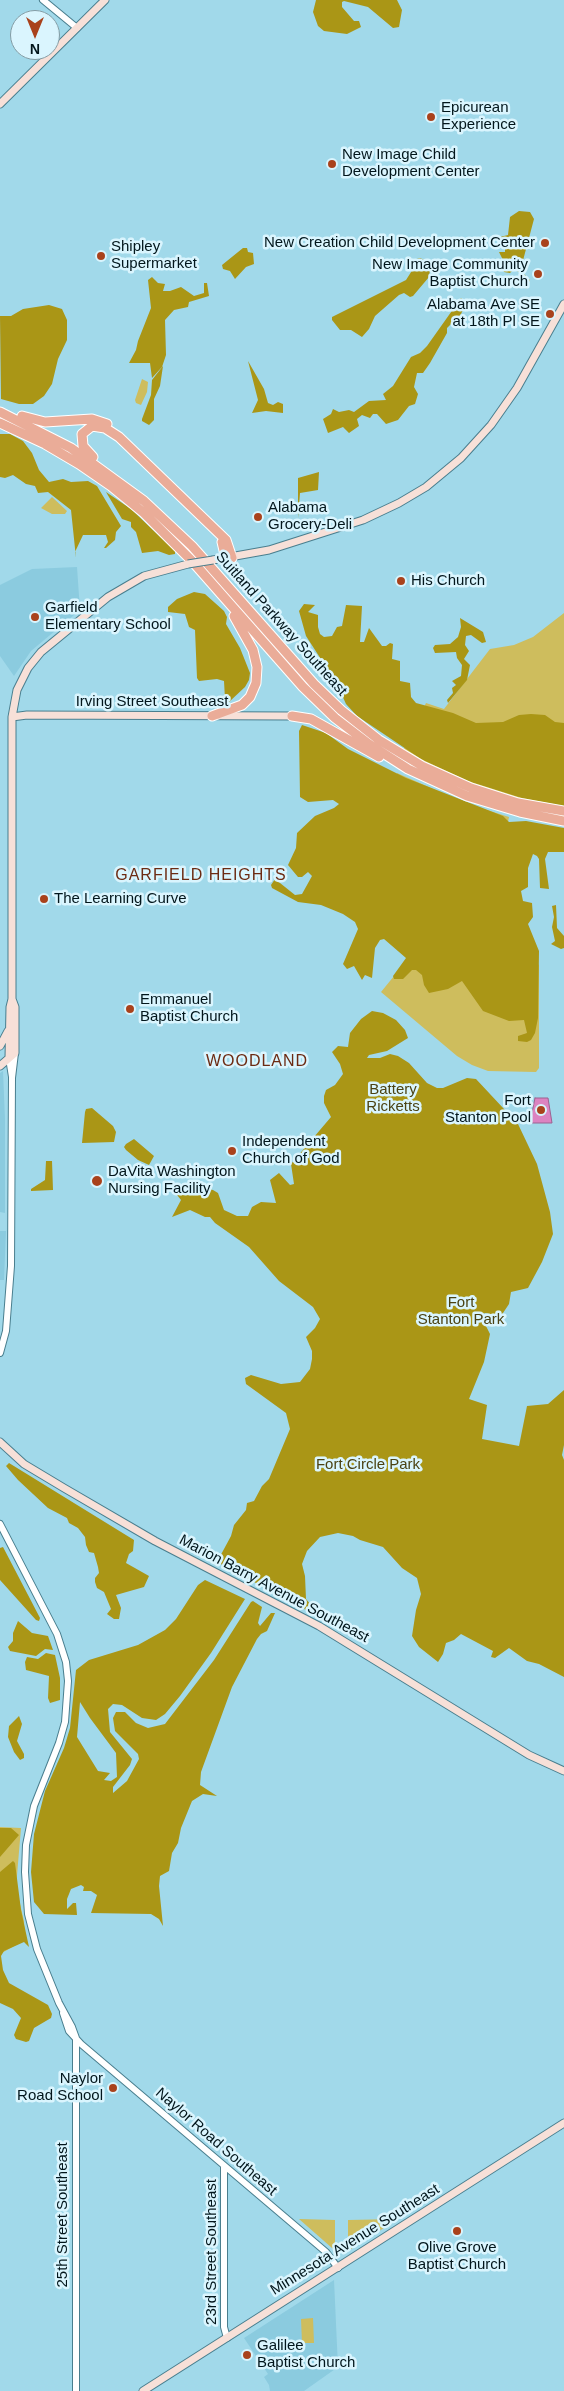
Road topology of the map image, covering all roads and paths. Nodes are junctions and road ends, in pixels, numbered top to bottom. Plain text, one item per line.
1 (43, 0) edge
2 (105, 0) edge
3 (77, 28) junction
4 (0, 104) edge
5 (564, 304) edge
6 (0, 407) edge
7 (0, 412) edge
8 (0, 423) edge
9 (119, 437) junction
10 (144, 501) junction
11 (229, 558) junction
12 (210, 581) junction
13 (212, 716) junction
14 (292, 716) joint
15 (12, 717) junction
16 (426, 778) junction
17 (564, 812) edge
18 (564, 820) edge
19 (12, 999) junction
20 (10, 1028) junction
21 (0, 1046) edge
22 (12, 1055) junction
23 (0, 1066) edge
24 (0, 1353) edge
25 (0, 1442) edge
26 (0, 1524) edge
27 (564, 1770) edge
28 (76, 2038) junction
29 (564, 2123) edge
30 (224, 2166) junction
31 (338, 2268) junction
32 (227, 2338) junction
33 (161, 2381) junction
34 (76, 2391) edge
35 (143, 2391) edge
36 (150, 2391) edge

1 - 3 street
2 - 3 main road
3 - 4 main road
5 - 11 main road
6 - 9 highway
7 - 10 highway, Suitland Parkway Southeast
8 - 12 highway, Suitland Parkway Southeast
9 - 10 highway
9 - 11 highway
10 - 17 highway, Suitland Parkway Southeast
11 - 15 main road, bridge
12 - 13 highway
12 - 16 highway, Suitland Parkway Southeast
13 - 14 main road, Irving Street Southeast
13 - 15 main road, Irving Street Southeast
14 - 16 highway
15 - 19 main road
16 - 18 highway, Suitland Parkway Southeast
19 - 20 main road
19 - 22 main road
20 - 21 main road
20 - 22 main road
22 - 23 main road
22 - 24 street
25 - 27 main road, Marion Barry Avenue Southeast
26 - 28 street, Naylor Road Southeast
28 - 30 street, Naylor Road Southeast
28 - 34 street, 25th Street Southeast
29 - 31 main road, Minnesota Avenue Southeast
30 - 31 street, Naylor Road Southeast
30 - 32 street, 23rd Street Southeast
31 - 32 main road, Minnesota Avenue Southeast
32 - 33 main road, Minnesota Avenue Southeast
33 - 35 main road, Minnesota Avenue Southeast
33 - 36 main road, Minnesota Avenue Southeast

